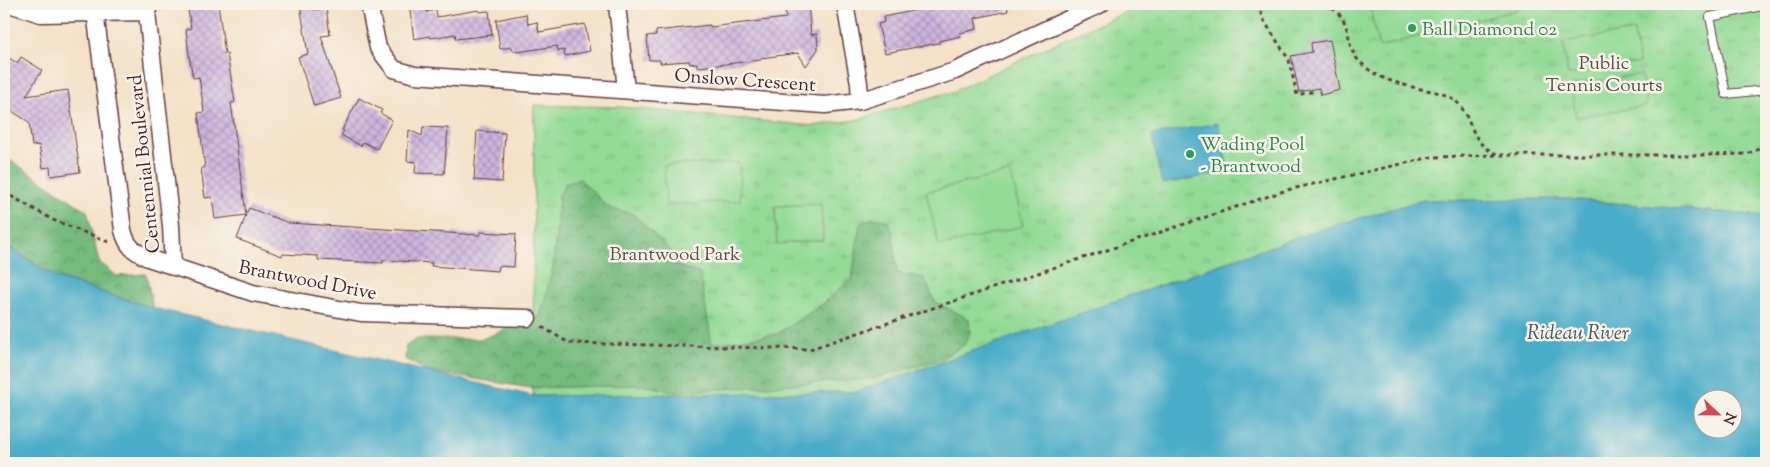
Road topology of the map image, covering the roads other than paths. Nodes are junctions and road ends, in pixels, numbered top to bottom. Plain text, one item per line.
1 (8, 4) edge
2 (369, 4) edge
3 (617, 4) edge
4 (845, 4) edge
5 (1101, 4) edge
6 (1766, 5) edge
7 (94, 8) edge
8 (147, 8) edge
9 (1074, 9) edge
10 (626, 90) junction
11 (1766, 90) edge
12 (860, 101) junction
13 (173, 266) junction
14 (528, 318) road end

1 - 7 street
2 - 10 street, Onslow Crescent
3 - 10 street
4 - 12 street
5 - 9 street, Onslow Crescent
6 - 11 lane
7 - 8 street
7 - 13 street, Centennial Boulevard
8 - 13 street, Centennial Boulevard
9 - 12 street, Onslow Crescent
10 - 12 street, Onslow Crescent
13 - 14 street, Brantwood Drive

